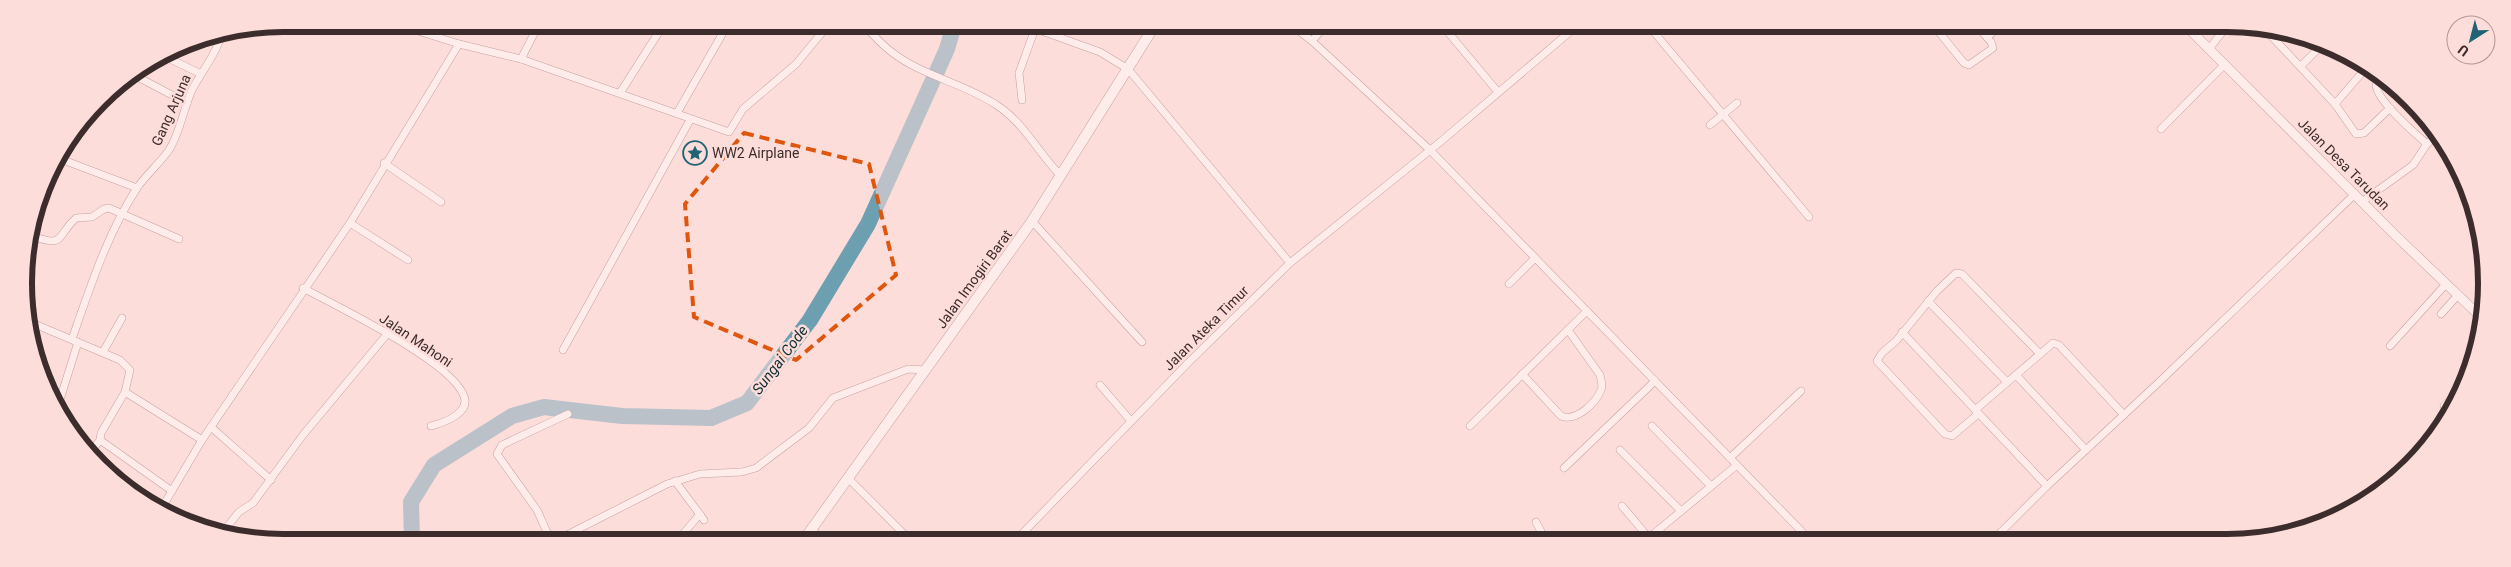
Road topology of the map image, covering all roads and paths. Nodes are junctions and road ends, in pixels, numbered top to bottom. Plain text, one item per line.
1 (421, 32) edge
2 (535, 32) edge
3 (659, 32) edge
4 (723, 32) edge
5 (822, 32) edge
6 (871, 32) edge
7 (1034, 32) edge
8 (1049, 32) edge
9 (1151, 32) edge
10 (1300, 32) edge
11 (1320, 32) edge
12 (1448, 32) edge
13 (1570, 32) edge
14 (1654, 32) edge
15 (1939, 32) edge
16 (1982, 32) edge
17 (1993, 32) edge
18 (2192, 32) edge
19 (2222, 32) edge
20 (1987, 37) junction
21 (2272, 37) edge
22 (218, 41) edge
23 (1312, 41) junction
24 (459, 44) junction
25 (2209, 49) junction
26 (2317, 50) edge
27 (170, 59) edge
28 (521, 59) junction
29 (2225, 64) junction
30 (2301, 66) junction
31 (1128, 69) junction
32 (2363, 72) edge
33 (201, 74) junction
34 (140, 77) edge
35 (2378, 82) edge
36 (1498, 92) junction
37 (620, 93) junction
38 (1022, 100) dead end
39 (187, 102) junction
40 (1737, 103) dead end
41 (2335, 104) junction
42 (2390, 108) junction
43 (677, 113) junction
44 (1722, 114) junction
45 (690, 120) junction
46 (1710, 125) dead end
47 (2161, 129) dead end
48 (2433, 139) edge
49 (2427, 144) junction
50 (1430, 150) junction
51 (65, 160) edge
52 (384, 164) junction
53 (1061, 176) junction
54 (138, 188) junction
55 (2355, 194) junction
56 (2363, 201) junction
57 (441, 202) dead end
58 (123, 215) junction
59 (1809, 217) dead end
60 (1032, 221) junction
61 (350, 223) junction
62 (37, 237) edge
63 (179, 239) dead end
64 (1536, 258) junction
65 (408, 260) dead end
66 (1290, 263) junction
67 (1509, 284) dead end
68 (2446, 284) junction
69 (303, 288) junction
70 (2458, 295) junction
71 (1928, 301) junction
72 (1587, 311) junction
73 (2476, 313) edge
74 (2441, 314) dead end
75 (122, 318) dead end
76 (36, 325) edge
77 (1568, 330) junction
78 (1902, 332) junction
79 (388, 333) junction
80 (75, 340) junction
81 (1142, 342) dead end
82 (2390, 346) dead end
83 (563, 350) dead end
84 (104, 352) junction
85 (2040, 354) junction
86 (926, 370) junction
87 (1522, 374) junction
88 (2016, 375) junction
89 (1655, 381) junction
90 (2007, 382) junction
91 (1100, 385) dead end
92 (1801, 391) dead end
93 (125, 392) junction
94 (60, 398) edge
95 (2451, 399) edge
96 (2444, 406) dead end
97 (1977, 412) junction
98 (568, 414) dead end
99 (2124, 415) junction
100 (1131, 421) junction
101 (431, 426) dead end
102 (1470, 426) dead end
103 (1652, 426) dead end
104 (211, 427) junction
105 (100, 440) junction
106 (202, 440) junction
107 (94, 448) edge
108 (1620, 450) dead end
109 (2086, 450) junction
110 (1730, 458) junction
111 (1737, 465) junction
112 (1564, 468) dead end
113 (849, 479) junction
114 (270, 480) junction
115 (675, 481) junction
116 (1711, 486) junction
117 (2046, 486) junction
118 (172, 491) junction
119 (164, 504) edge
120 (1622, 506) dead end
121 (1681, 511) junction
122 (1536, 522) dead end
123 (226, 528) edge
124 (812, 529) junction
125 (1658, 530) junction
126 (549, 534) edge
127 (566, 534) edge
128 (684, 534) edge
129 (808, 534) edge
130 (817, 534) edge
131 (903, 534) edge
132 (1022, 534) edge
133 (1542, 534) edge
134 (1643, 534) edge
135 (1653, 534) edge
136 (1662, 534) edge
137 (1804, 534) edge
138 (1999, 534) edge

1 - 24 street
2 - 28 street
3 - 37 street
4 - 43 street
5 - 45 street
6 - 53 street
7 - 38 street
8 - 31 street
9 - 31 main road, Jalan Imogiri Barat
10 - 23 street
11 - 23 street
12 - 36 street
13 - 36 street, Jalan Ateka Timur
14 - 44 street
15 - 20 street
16 - 20 street
17 - 20 street
18 - 25 street, Jalan Desa Tarudan
19 - 25 street
21 - 30 street
22 - 33 street, Gang Arjuna
23 - 50 street
24 - 28 street
24 - 52 street
25 - 29 street, Jalan Desa Tarudan
26 - 30 street
27 - 33 street
28 - 37 street
29 - 47 street
29 - 55 street, Jalan Desa Tarudan
30 - 41 street
31 - 53 main road, Jalan Imogiri Barat
31 - 66 street
32 - 41 street
33 - 39 street, Gang Arjuna
34 - 39 street
35 - 42 street
36 - 50 street, Jalan Ateka Timur
37 - 43 street
39 - 54 street, Gang Arjuna
40 - 44 street
41 - 42 street
42 - 49 street
43 - 45 street
44 - 46 street
44 - 59 street
45 - 83 street
48 - 49 street
49 - 56 street
50 - 64 street
50 - 66 street, Jalan Ateka Timur
51 - 54 street
52 - 57 street
52 - 61 street
53 - 60 main road, Jalan Imogiri Barat
54 - 58 street, Gang Arjuna
55 - 56 street, Jalan Desa Tarudan
55 - 99 street
56 - 68 street, Jalan Desa Tarudan
58 - 62 street
58 - 63 street
58 - 80 street, Gang Arjuna
60 - 81 street
60 - 86 main road, Jalan Imogiri Barat
61 - 65 street
61 - 69 street
64 - 67 street
64 - 72 street
66 - 100 street, Jalan Ateka Timur
68 - 70 street, Jalan Desa Tarudan
68 - 82 street
69 - 79 street, Jalan Mahoni
69 - 104 street
70 - 73 street, Jalan Desa Tarudan
70 - 74 street
71 - 78 street
71 - 85 street
71 - 90 street
72 - 77 street
72 - 89 street
75 - 84 street
76 - 80 street
77 - 87 street
77 - 87 street
78 - 97 street
78 - 97 street
79 - 101 street, Jalan Mahoni
79 - 114 street
80 - 84 street
80 - 94 street, Gang Arjuna
84 - 93 street
85 - 88 street
85 - 99 street
86 - 113 main road, Jalan Imogiri Barat
86 - 115 street
87 - 102 street
88 - 90 street
88 - 109 street
89 - 110 street
89 - 112 street
90 - 97 street
91 - 100 street
92 - 110 street
93 - 105 street
93 - 106 street
95 - 96 street
97 - 117 street
98 - 126 street
99 - 109 street
100 - 132 street, Jalan Ateka Timur
103 - 116 street
104 - 106 street
104 - 114 street
105 - 107 street
105 - 118 street
106 - 118 street
108 - 121 street
109 - 117 street
110 - 111 street
111 - 116 street
111 - 137 street
113 - 124 main road, Jalan Imogiri Barat
113 - 131 street
114 - 123 street
115 - 127 street
115 - 128 street
116 - 121 street
117 - 138 street
118 - 119 street
120 - 134 street
121 - 125 street
122 - 133 street
124 - 129 main road, Jalan Imogiri Barat
124 - 130 street
125 - 135 street
125 - 136 street

